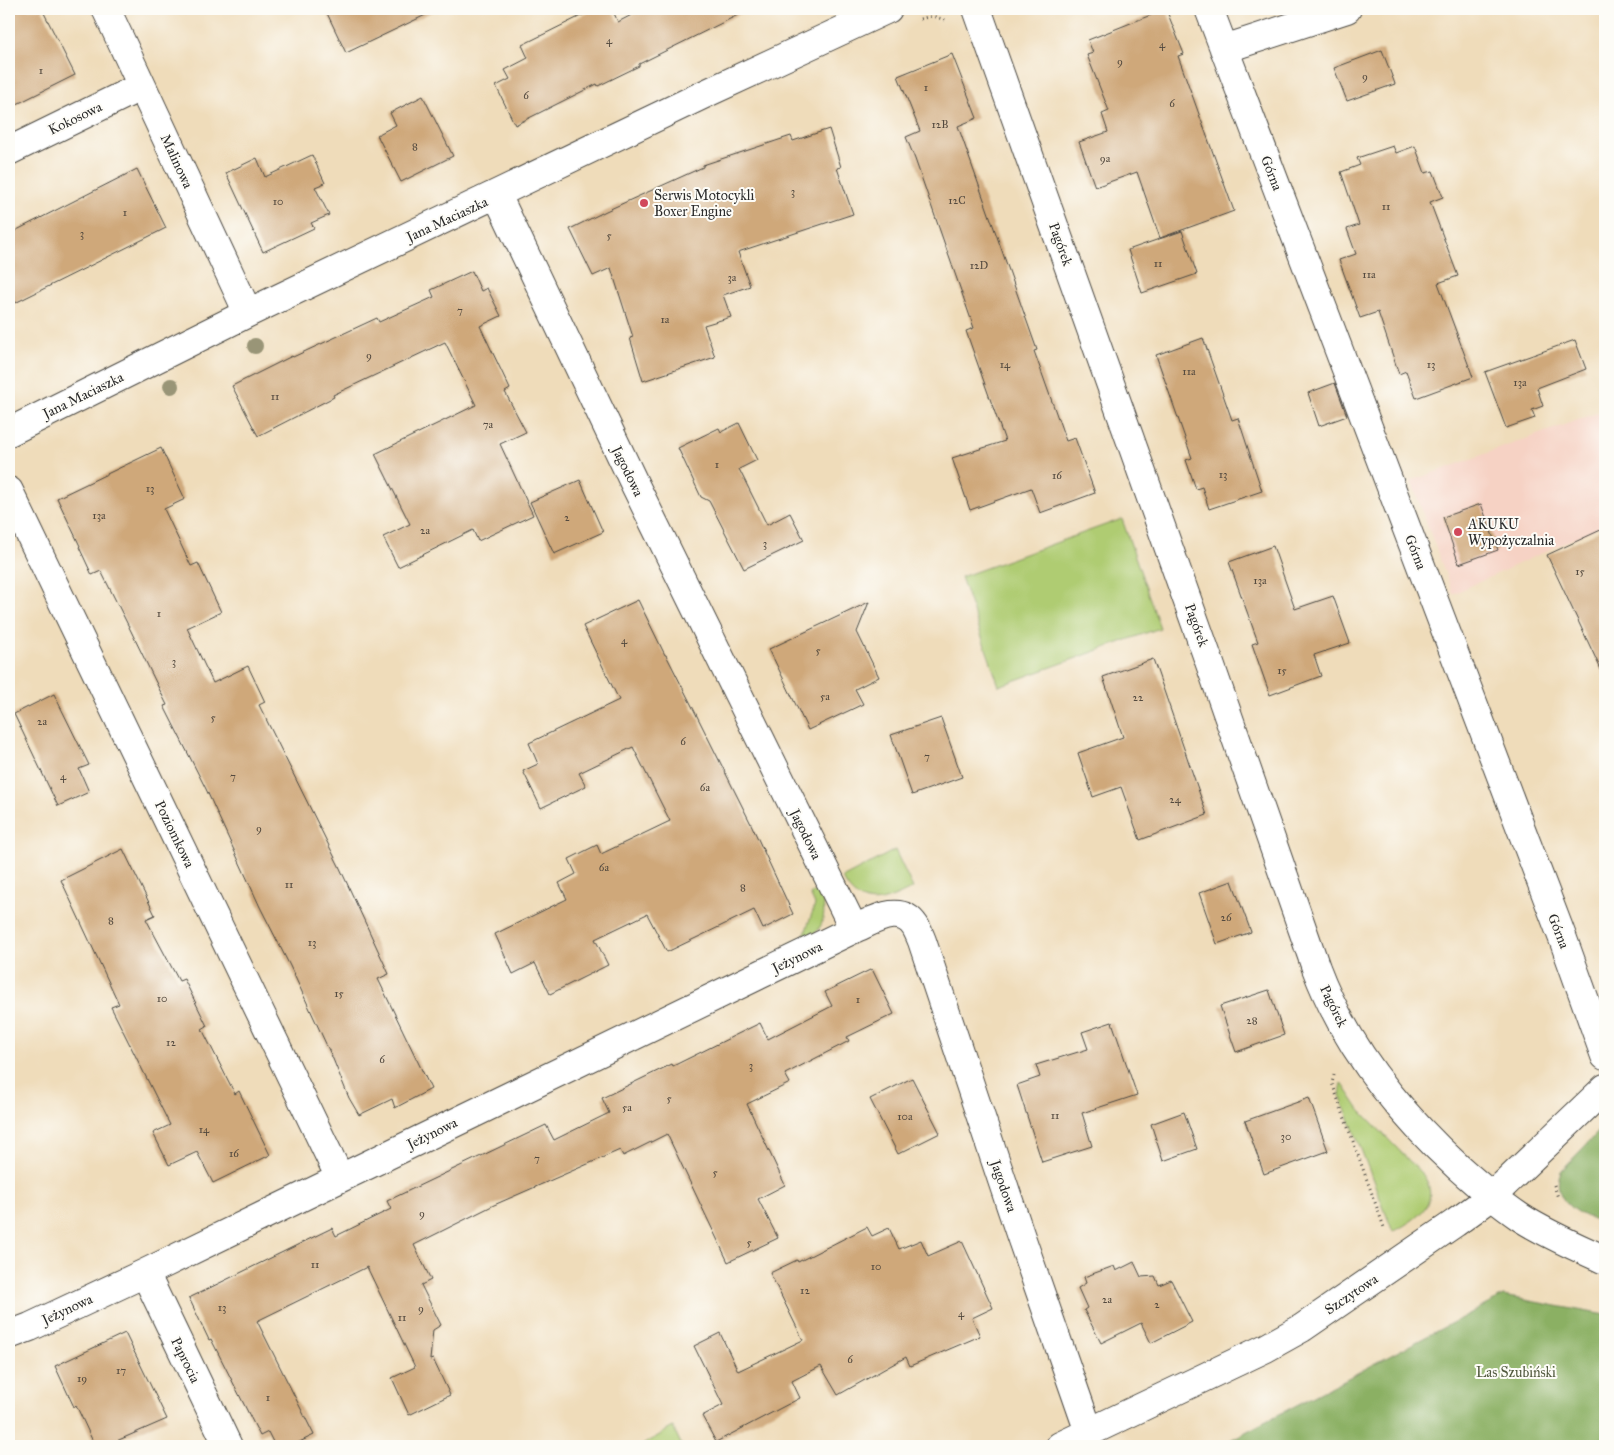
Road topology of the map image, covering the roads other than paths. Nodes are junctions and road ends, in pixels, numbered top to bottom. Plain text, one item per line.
1 (106, 9) edge
2 (888, 9) edge
3 (978, 9) edge
4 (1209, 9) edge
5 (1347, 9) edge
6 (1224, 49) junction
7 (142, 86) junction
8 (9, 151) edge
9 (497, 195) junction
10 (248, 313) junction
11 (9, 432) edge
12 (9, 490) edge
13 (854, 930) junction
14 (1605, 1056) edge
15 (1605, 1088) edge
16 (340, 1178) junction
17 (1491, 1197) junction
18 (1605, 1260) edge
19 (144, 1273) junction
20 (9, 1335) edge
21 (1089, 1432) junction
22 (228, 1446) edge
23 (1060, 1446) edge

1 - 7 street, Malinowa
2 - 9 street, Jana Maciaszka
3 - 17 street, Pagórek
4 - 6 street, Górna
5 - 6 street
6 - 14 street, Górna
7 - 8 street, Kokosowa
7 - 10 street, Malinowa
9 - 10 street, Jana Maciaszka
9 - 13 street, Jagodowa
10 - 11 street, Jana Maciaszka
12 - 16 street, Poziomkowa
13 - 16 street, Jeżynowa
13 - 21 street, Jagodowa
15 - 17 street, Szczytowa
16 - 19 street, Jeżynowa
17 - 18 street, Pagórek
17 - 21 street, Szczytowa
19 - 20 street, Jeżynowa
19 - 22 street, Paprocia
21 - 23 street, Szczytowa

